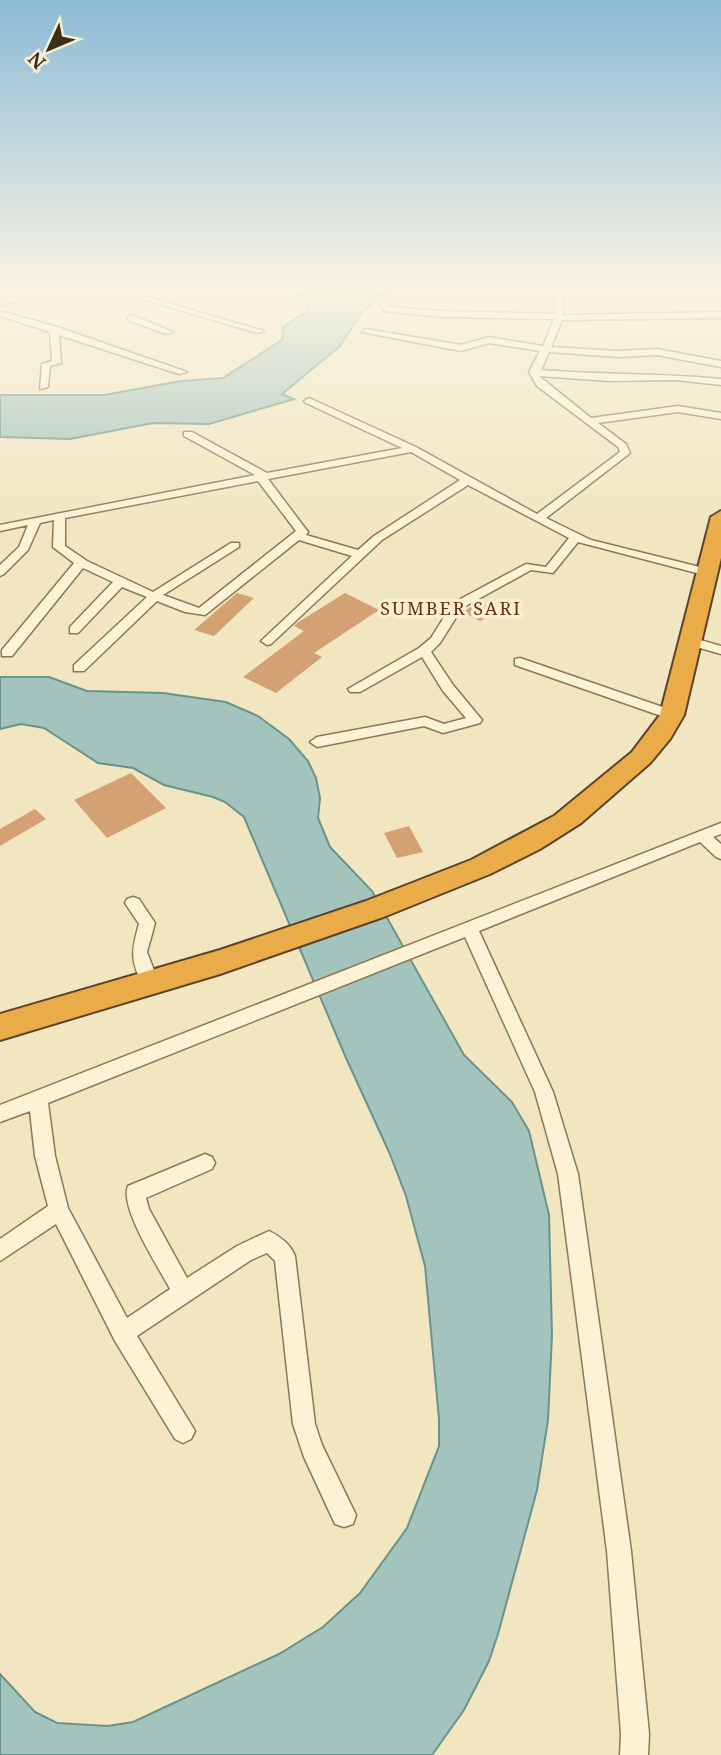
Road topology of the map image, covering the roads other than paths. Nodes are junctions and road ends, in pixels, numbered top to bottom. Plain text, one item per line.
1 (46, 372) edge
2 (534, 372) joint
3 (721, 382) edge
4 (43, 387) dead end
5 (309, 401) dead end
6 (721, 416) edge
7 (590, 421) junction
8 (188, 434) dead end
9 (412, 449) junction
10 (263, 476) junction
11 (468, 480) junction
12 (60, 514) junction
13 (721, 517) edge
14 (538, 519) junction
15 (36, 520) junction
16 (0, 528) edge
17 (298, 536) junction
18 (576, 537) junction
19 (234, 545) dead end
20 (359, 554) junction
21 (82, 562) junction
22 (0, 572) edge
23 (708, 572) junction
24 (121, 581) junction
25 (155, 595) junction
26 (74, 630) dead end
27 (267, 641) dead end
28 (690, 641) junction
29 (721, 650) edge
30 (424, 651) junction
31 (7, 653) dead end
32 (520, 662) dead end
33 (79, 668) dead end
34 (355, 689) dead end
35 (672, 715) junction
36 (317, 742) dead end
37 (721, 828) edge
38 (701, 835) junction
39 (721, 853) edge
40 (133, 903) dead end
41 (469, 928) junction
42 (150, 983) junction
43 (0, 1027) edge
44 (38, 1099) junction
45 (0, 1114) edge
46 (205, 1163) dead end
47 (59, 1210) junction
48 (0, 1251) edge
49 (183, 1292) junction
50 (123, 1333) junction
51 (183, 1431) dead end
52 (344, 1515) dead end
53 (634, 1755) edge

1 - 4 street
2 - 3 street
2 - 7 street
5 - 9 street
6 - 7 street
7 - 14 street
8 - 10 street
9 - 10 street
9 - 11 street
10 - 12 street
10 - 17 street
11 - 14 street
11 - 20 street
12 - 15 street
12 - 21 street
13 - 23 highway
14 - 18 street
15 - 16 street
15 - 22 street
17 - 20 street
17 - 25 street
18 - 23 street
18 - 30 street
19 - 25 street
20 - 27 street
21 - 24 street
21 - 31 street
23 - 28 highway
24 - 25 street
24 - 26 street
25 - 33 street
28 - 29 street
28 - 35 highway
30 - 34 street
30 - 36 street
32 - 35 street
35 - 42 highway
37 - 38 street
38 - 39 street
38 - 41 street
40 - 42 street
41 - 44 street
41 - 53 street
42 - 43 highway
44 - 45 street
44 - 47 street
46 - 49 street
47 - 48 street
47 - 50 street
49 - 50 street
49 - 52 street
50 - 51 street

